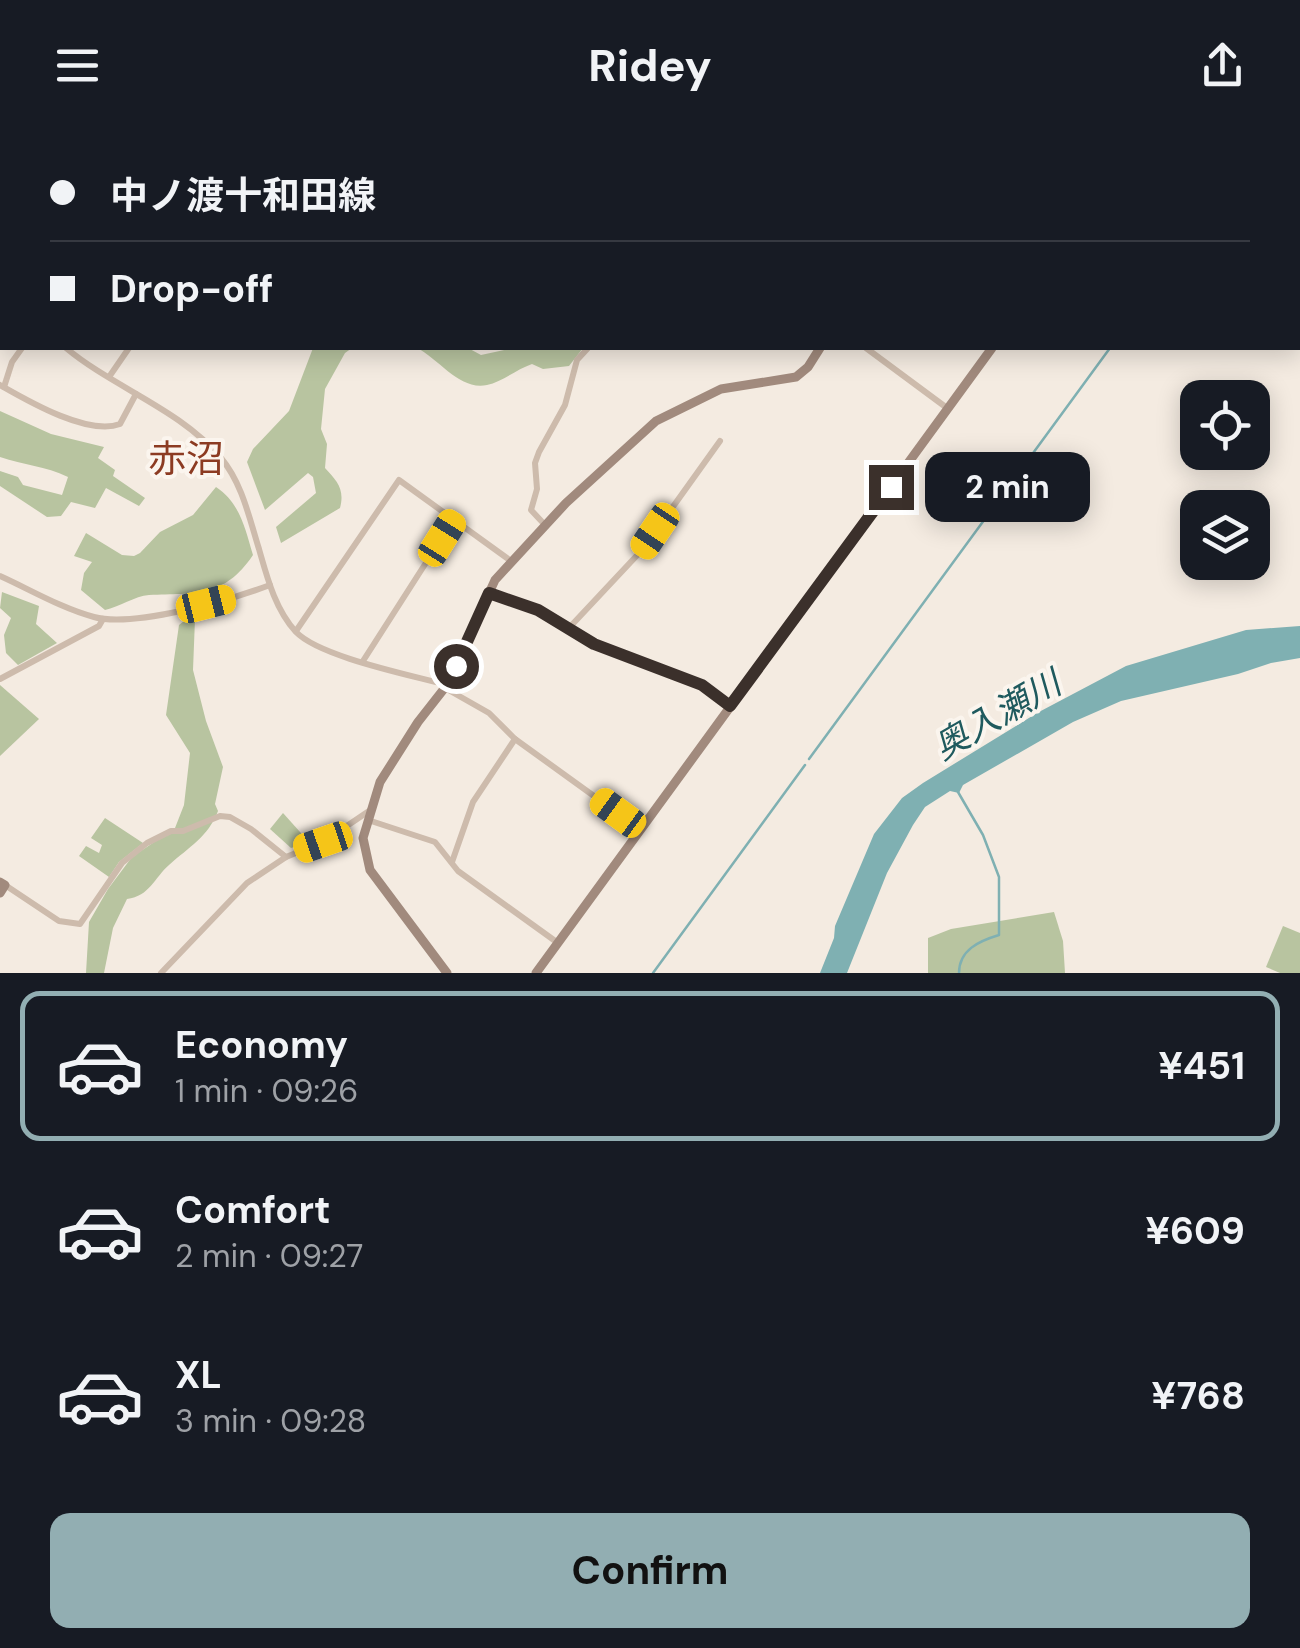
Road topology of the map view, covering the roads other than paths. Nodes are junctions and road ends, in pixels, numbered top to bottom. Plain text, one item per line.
1 (21, 350) edge
2 (69, 350) edge
3 (128, 350) edge
4 (586, 350) edge
5 (819, 350) edge
6 (869, 350) edge
7 (991, 350) edge
8 (109, 377) junction
9 (2, 386) edge
10 (136, 394) junction
11 (948, 408) junction
12 (720, 441) dead end
13 (454, 519) junction
14 (545, 526) junction
15 (511, 561) junction
16 (0, 576) edge
17 (270, 585) junction
18 (489, 593) junction
19 (103, 619) junction
20 (568, 629) junction
21 (296, 632) junction
22 (363, 661) junction
23 (0, 679) edge
24 (446, 686) junction
25 (730, 706) junction
26 (515, 739) junction
27 (368, 815) junction
28 (640, 830) junction
29 (286, 857) junction
30 (452, 863) junction
31 (2, 887) edge
32 (558, 943) junction
33 (161, 973) edge
34 (446, 973) edge
35 (536, 973) edge

1 - 9 street
2 - 8 street
3 - 8 street
4 - 14 street
5 - 14 main road
6 - 11 street
7 - 11 main road
8 - 10 street
9 - 10 street
10 - 17 street
11 - 25 main road
12 - 20 street
13 - 15 street
13 - 21 street
13 - 22 street
14 - 15 main road
15 - 18 main road
16 - 19 street
17 - 19 street
17 - 21 street
18 - 20 street
18 - 24 main road
19 - 23 street
20 - 25 street
21 - 22 street
22 - 24 street
24 - 26 street
24 - 27 main road
25 - 28 main road
26 - 28 street
26 - 30 street
27 - 29 street
27 - 30 street
27 - 34 main road
28 - 32 main road
29 - 31 street
29 - 33 street
30 - 32 street
32 - 35 main road

